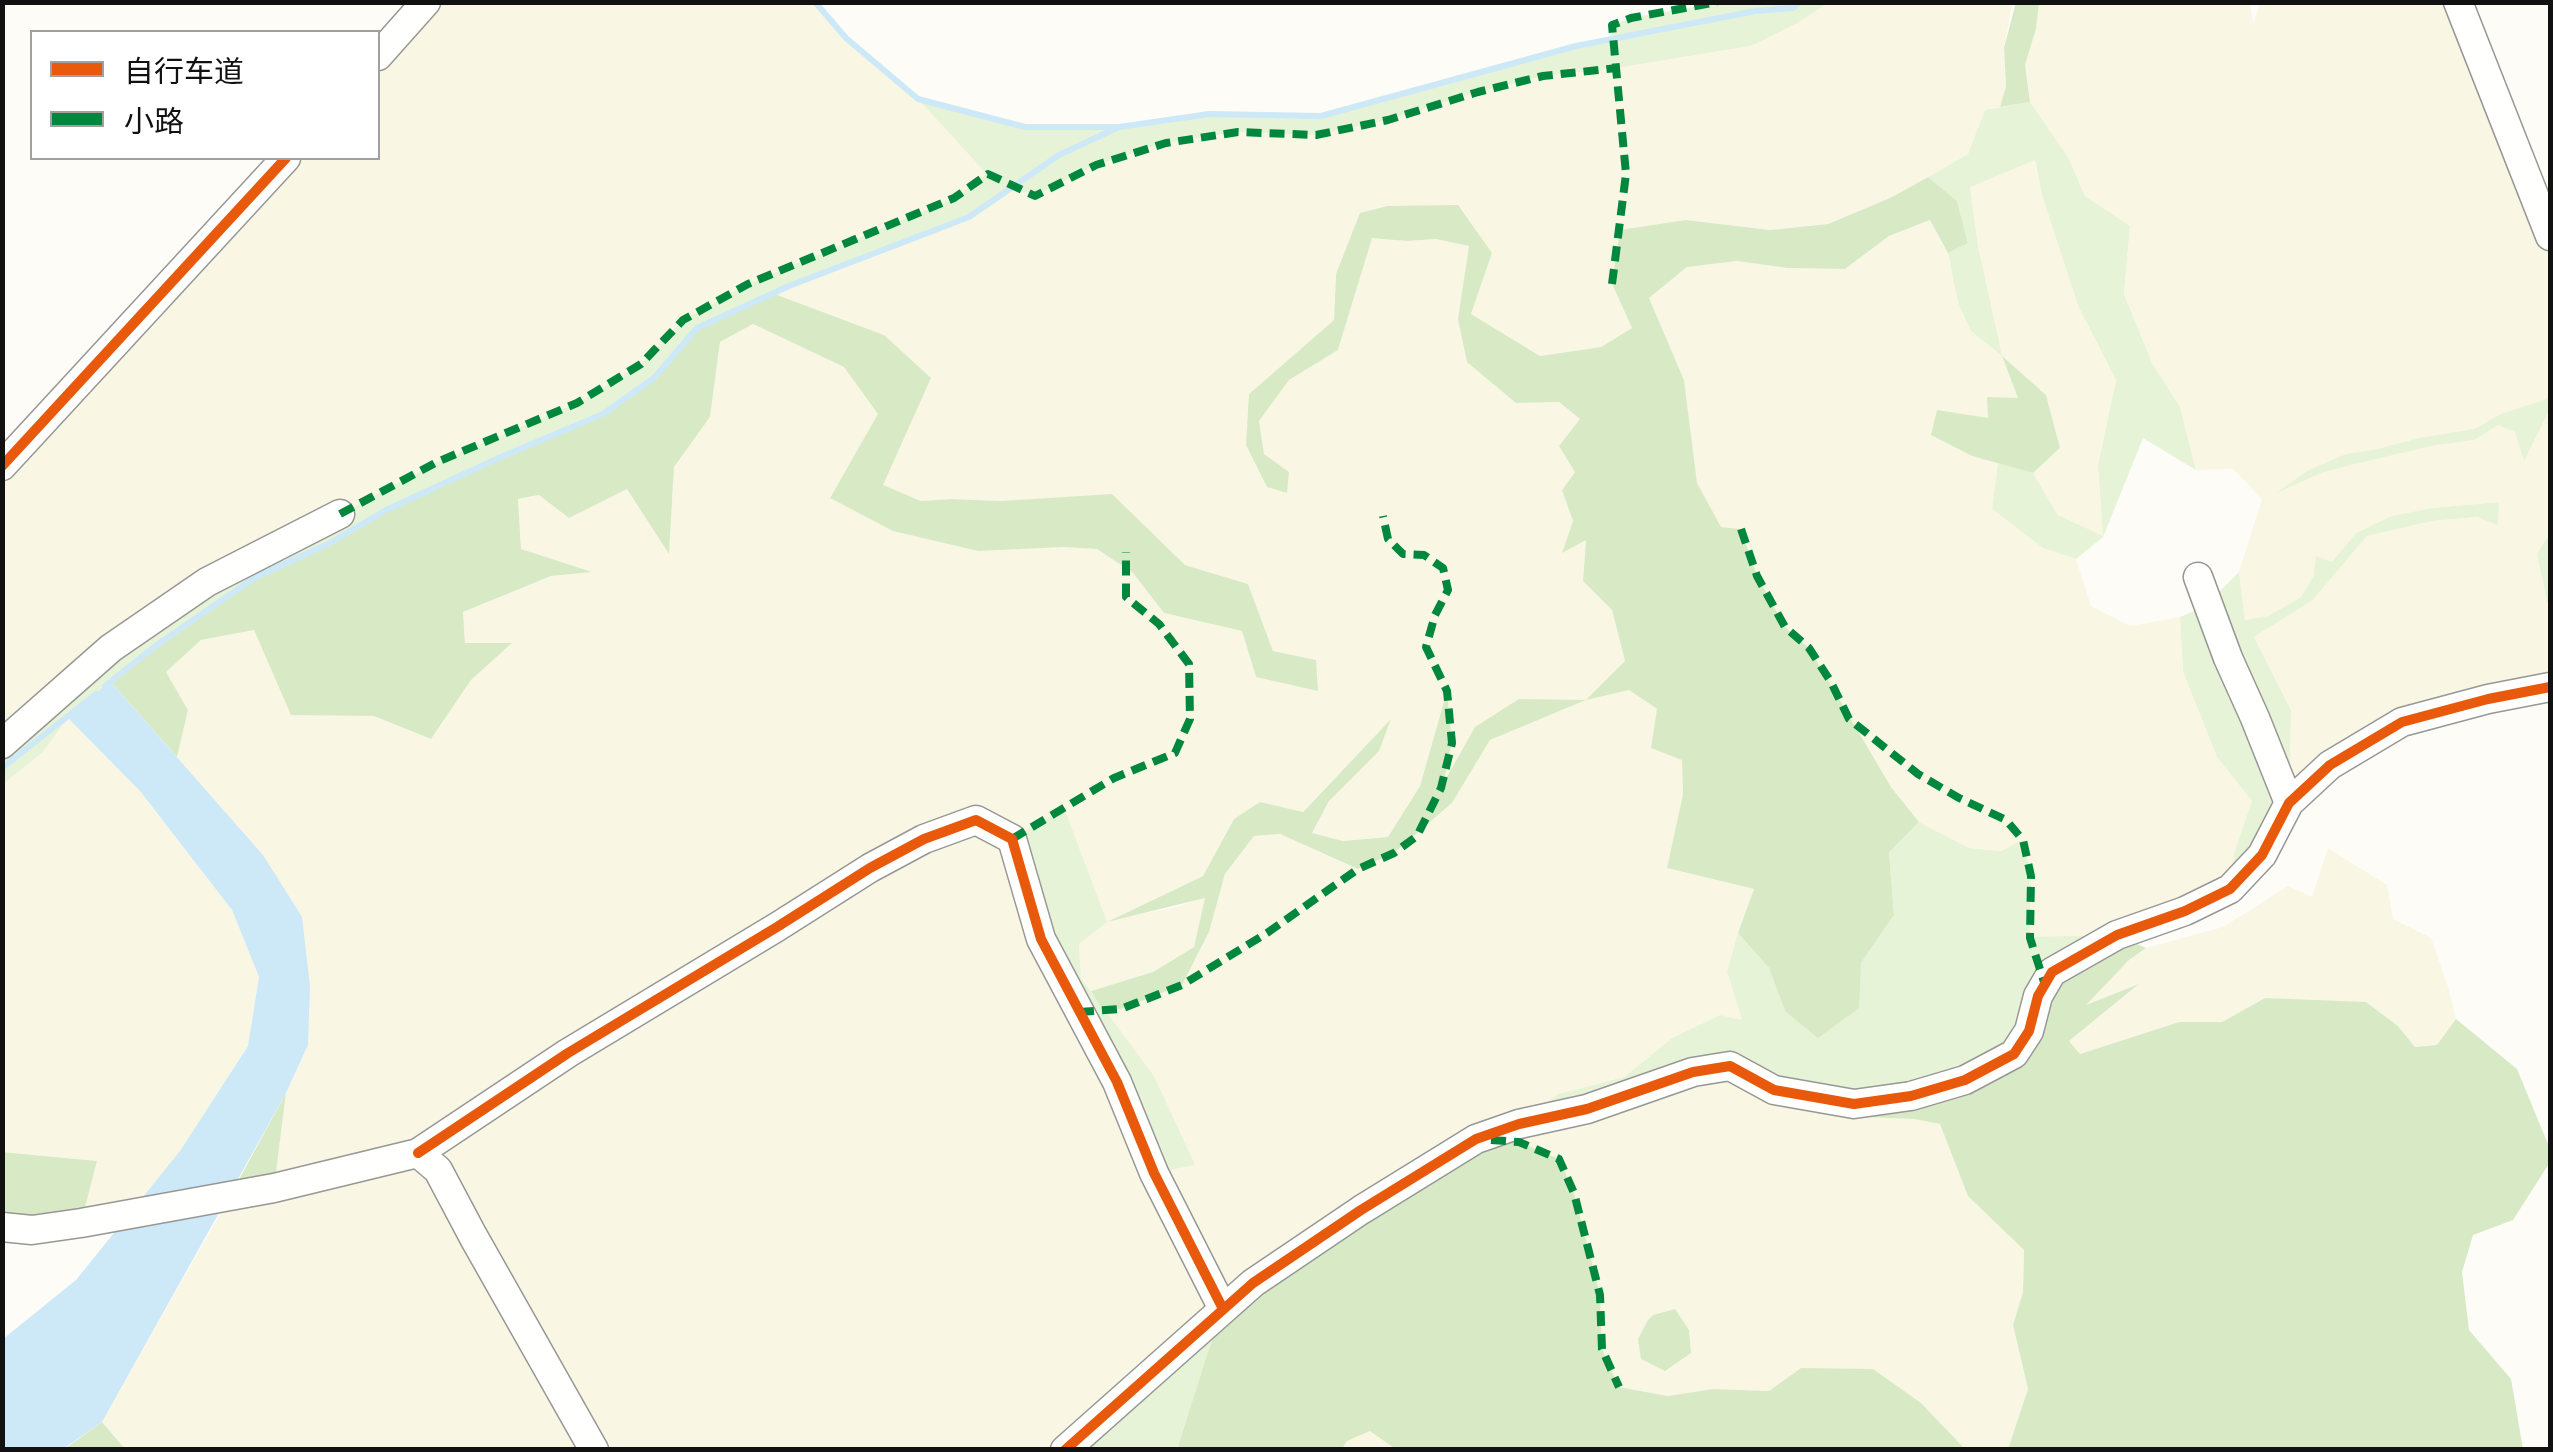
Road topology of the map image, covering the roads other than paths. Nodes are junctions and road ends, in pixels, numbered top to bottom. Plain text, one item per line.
1 (426, 2) edge
2 (2458, 2) edge
3 (380, 54) edge
4 (284, 160) edge
5 (2550, 236) edge
6 (2, 466) edge
7 (340, 514) dead end
8 (2198, 577) dead end
9 (2550, 687) edge
10 (2, 744) edge
11 (2289, 804) junction
12 (418, 1153) junction
13 (2, 1227) edge
14 (1224, 1309) junction
15 (594, 1450) edge
16 (1065, 1450) edge

1 - 3 street
2 - 5 street
4 - 6 street
7 - 10 street
8 - 11 street
9 - 11 street
11 - 14 street
12 - 13 street
12 - 14 street
12 - 15 street
14 - 16 street

